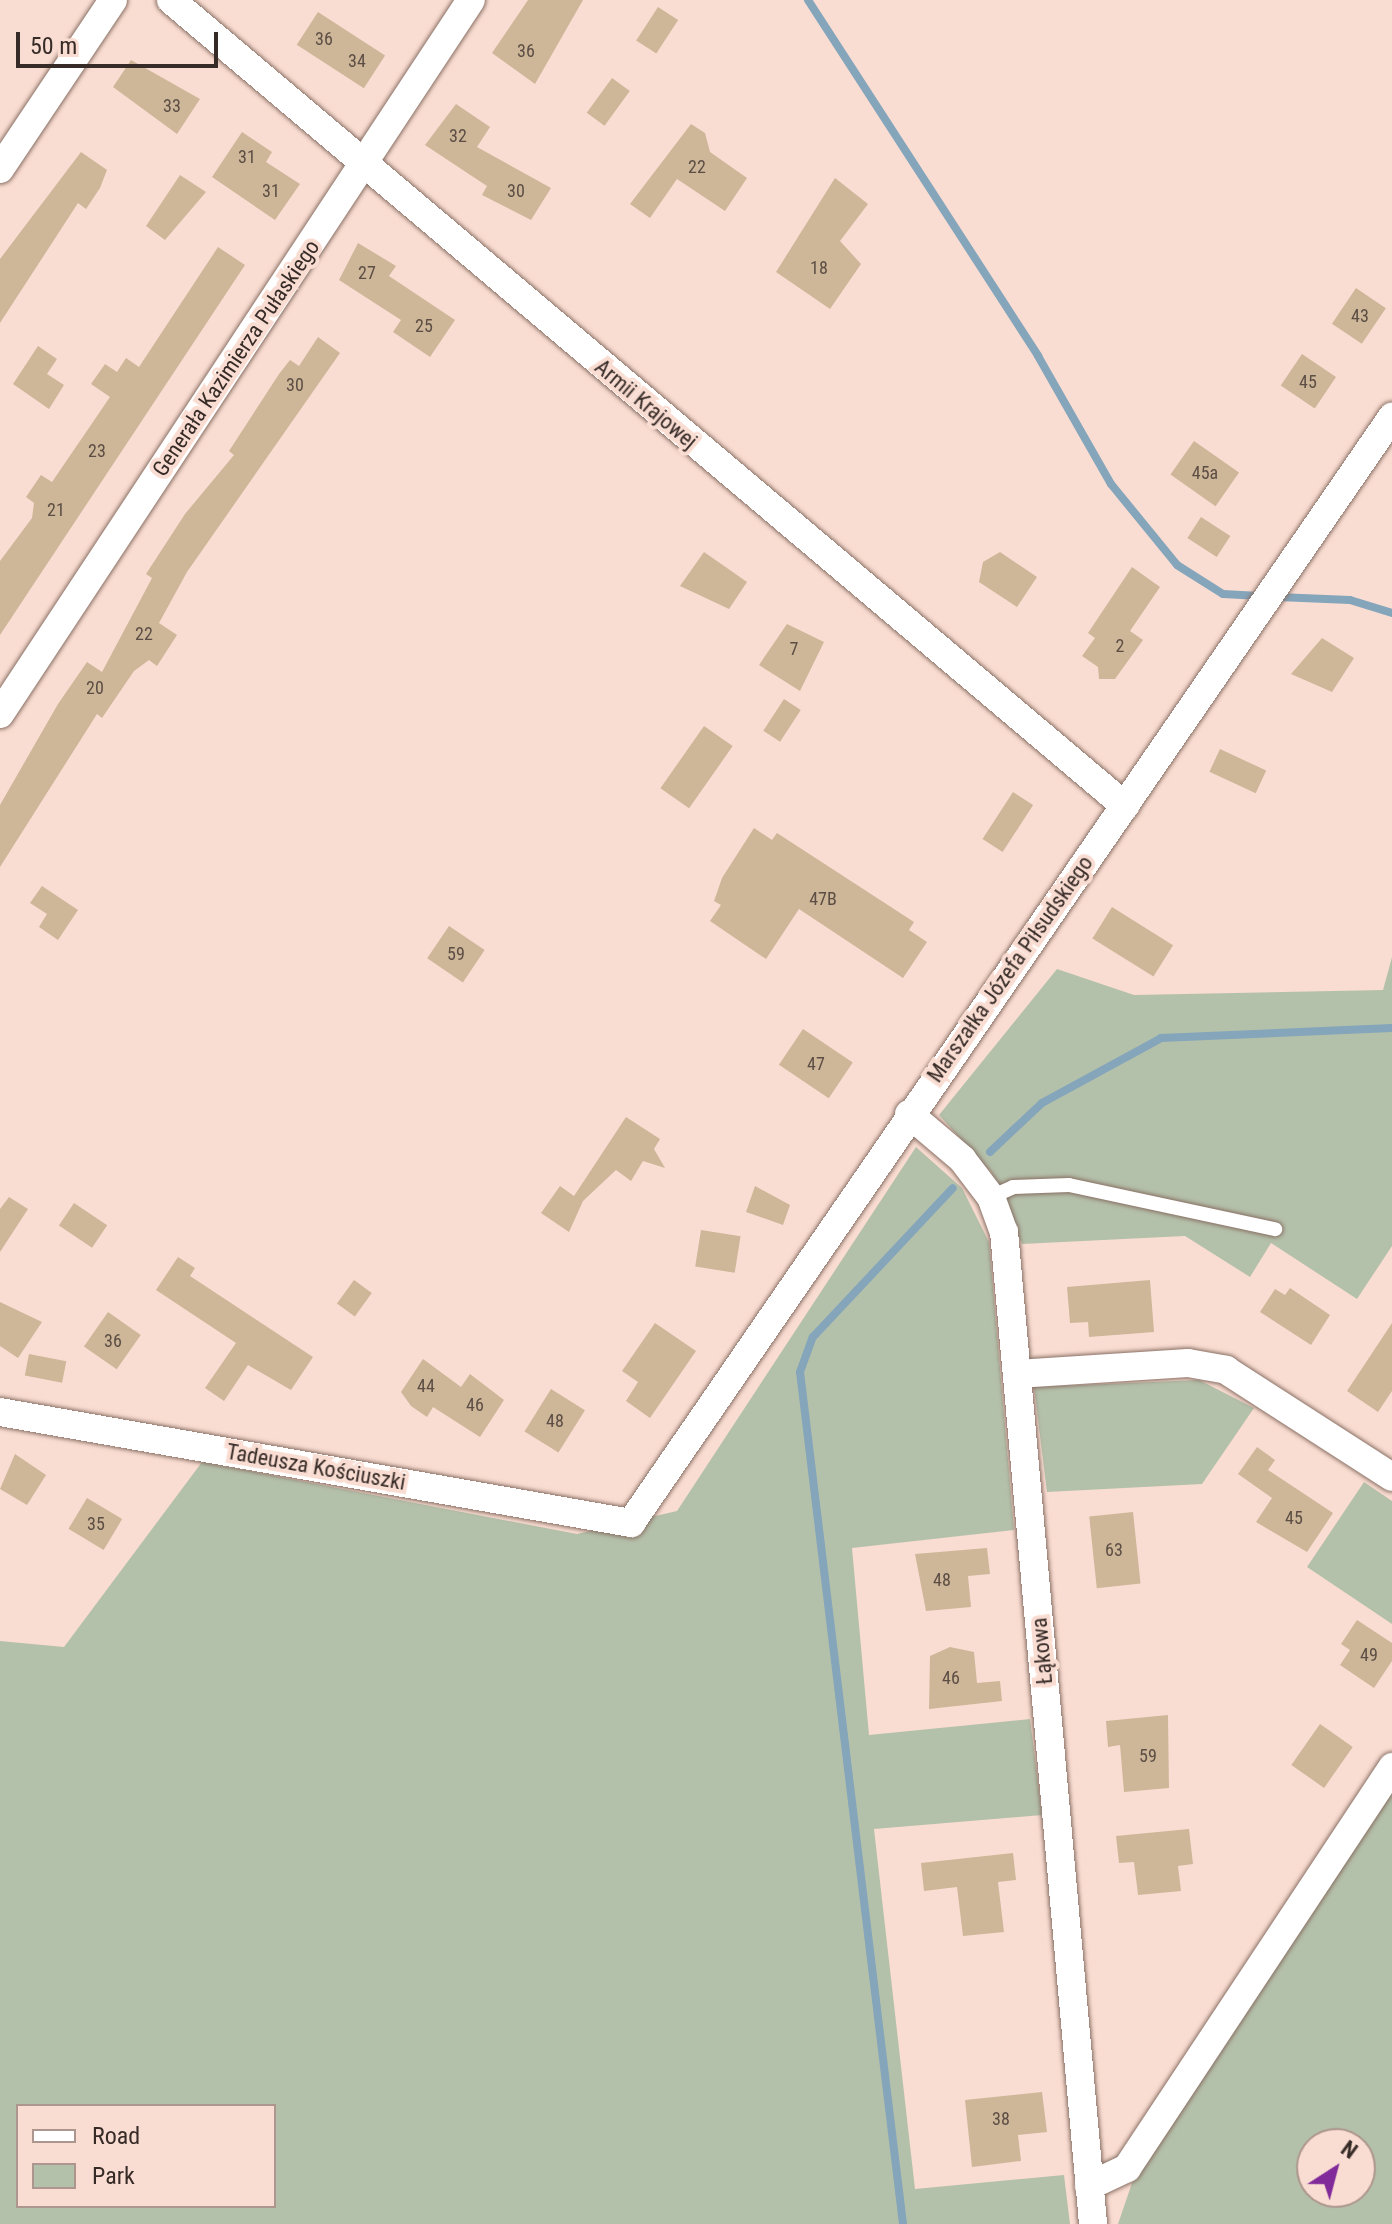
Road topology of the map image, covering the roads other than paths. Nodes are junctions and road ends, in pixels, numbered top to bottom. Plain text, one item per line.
1 (113, 0) edge
2 (171, 0) edge
3 (471, 0) edge
4 (363, 166) junction
5 (0, 169) edge
6 (1392, 417) edge
7 (0, 714) edge
8 (1125, 806) junction
9 (909, 1114) junction
10 (991, 1197) junction
11 (1275, 1229) dead end
12 (1017, 1374) junction
13 (0, 1412) edge
14 (1392, 1477) edge
15 (631, 1523) joint
16 (1392, 1767) edge
17 (1089, 2186) junction
18 (1093, 2224) edge

1 - 5 street
2 - 4 street, Armii Krajowej
3 - 4 street, Generała Kazimierza Pułaskiego
4 - 7 street, Generała Kazimierza Pułaskiego
4 - 8 street, Armii Krajowej
6 - 8 street, Marszałka Józefa Piłsudskiego
8 - 9 street, Marszałka Józefa Piłsudskiego
9 - 10 street, Łąkowa
9 - 15 street, Marszałka Józefa Piłsudskiego
10 - 11 lane
10 - 12 street, Łąkowa
12 - 14 street
12 - 17 street, Łąkowa
13 - 15 street, Tadeusza Kościuszki
16 - 17 street
17 - 18 street, Łąkowa

